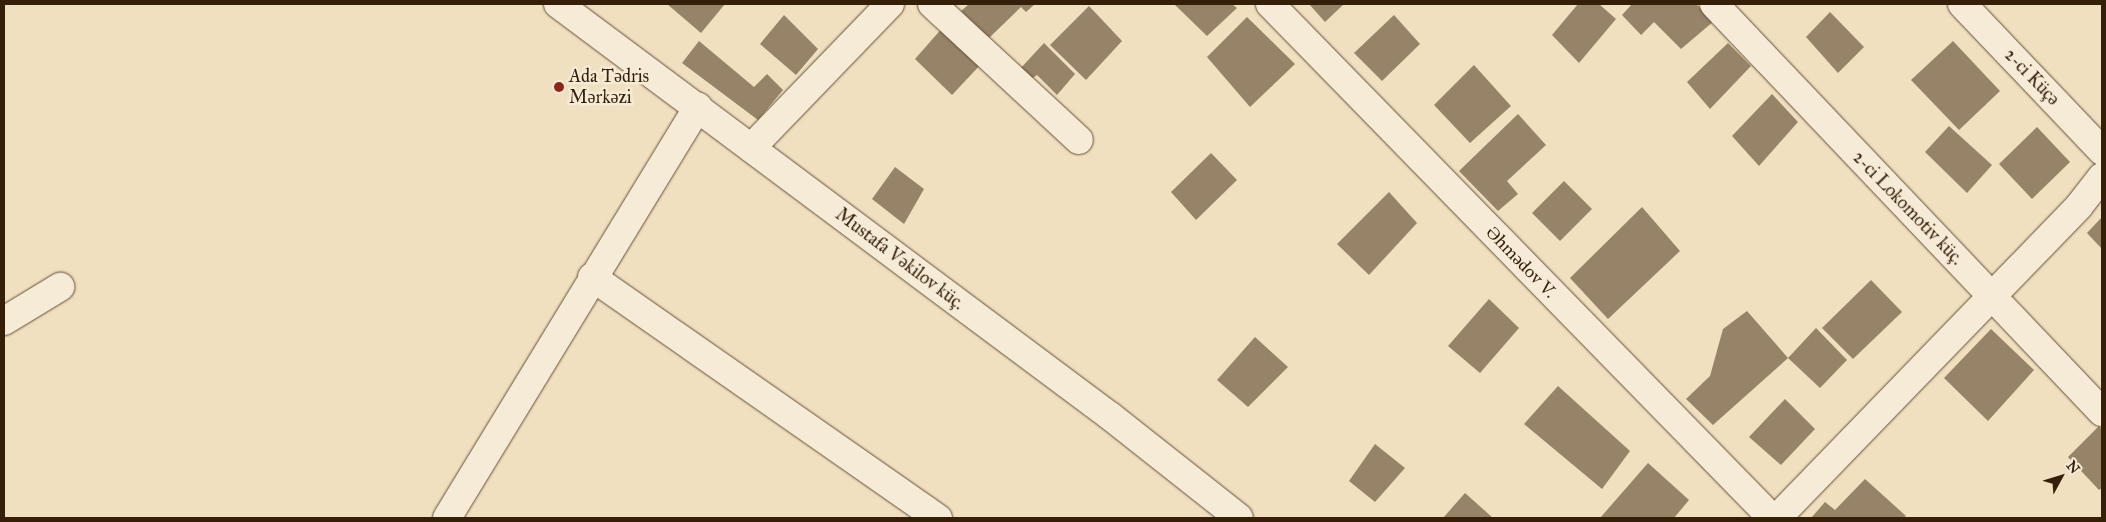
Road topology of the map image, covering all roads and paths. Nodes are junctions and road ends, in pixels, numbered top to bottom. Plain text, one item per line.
1 (558, 4) edge
2 (890, 4) edge
3 (932, 4) edge
4 (1270, 4) edge
5 (1714, 4) edge
6 (1962, 4) edge
7 (698, 107) junction
8 (1079, 140) dead end
9 (751, 148) junction
10 (2102, 151) edge
11 (2102, 177) edge
12 (592, 278) junction
13 (60, 287) dead end
14 (1991, 294) junction
15 (4, 321) edge
16 (2102, 412) edge
17 (447, 518) edge
18 (938, 518) edge
19 (1239, 518) edge
20 (1772, 518) edge
21 (1777, 518) edge

1 - 7 street, Mustafa Vəkilov küç.
2 - 9 street
3 - 8 street
4 - 20 street, Əhmədov V.
5 - 14 street, 2-ci Lokomotiv küç.
6 - 10 street, 2-ci Küçə
7 - 9 street, Mustafa Vəkilov küç.
7 - 12 street
9 - 19 street, Mustafa Vəkilov küç.
11 - 14 street
12 - 17 street
12 - 18 street
13 - 15 street
14 - 16 street, 2-ci Lokomotiv küç.
14 - 21 street

